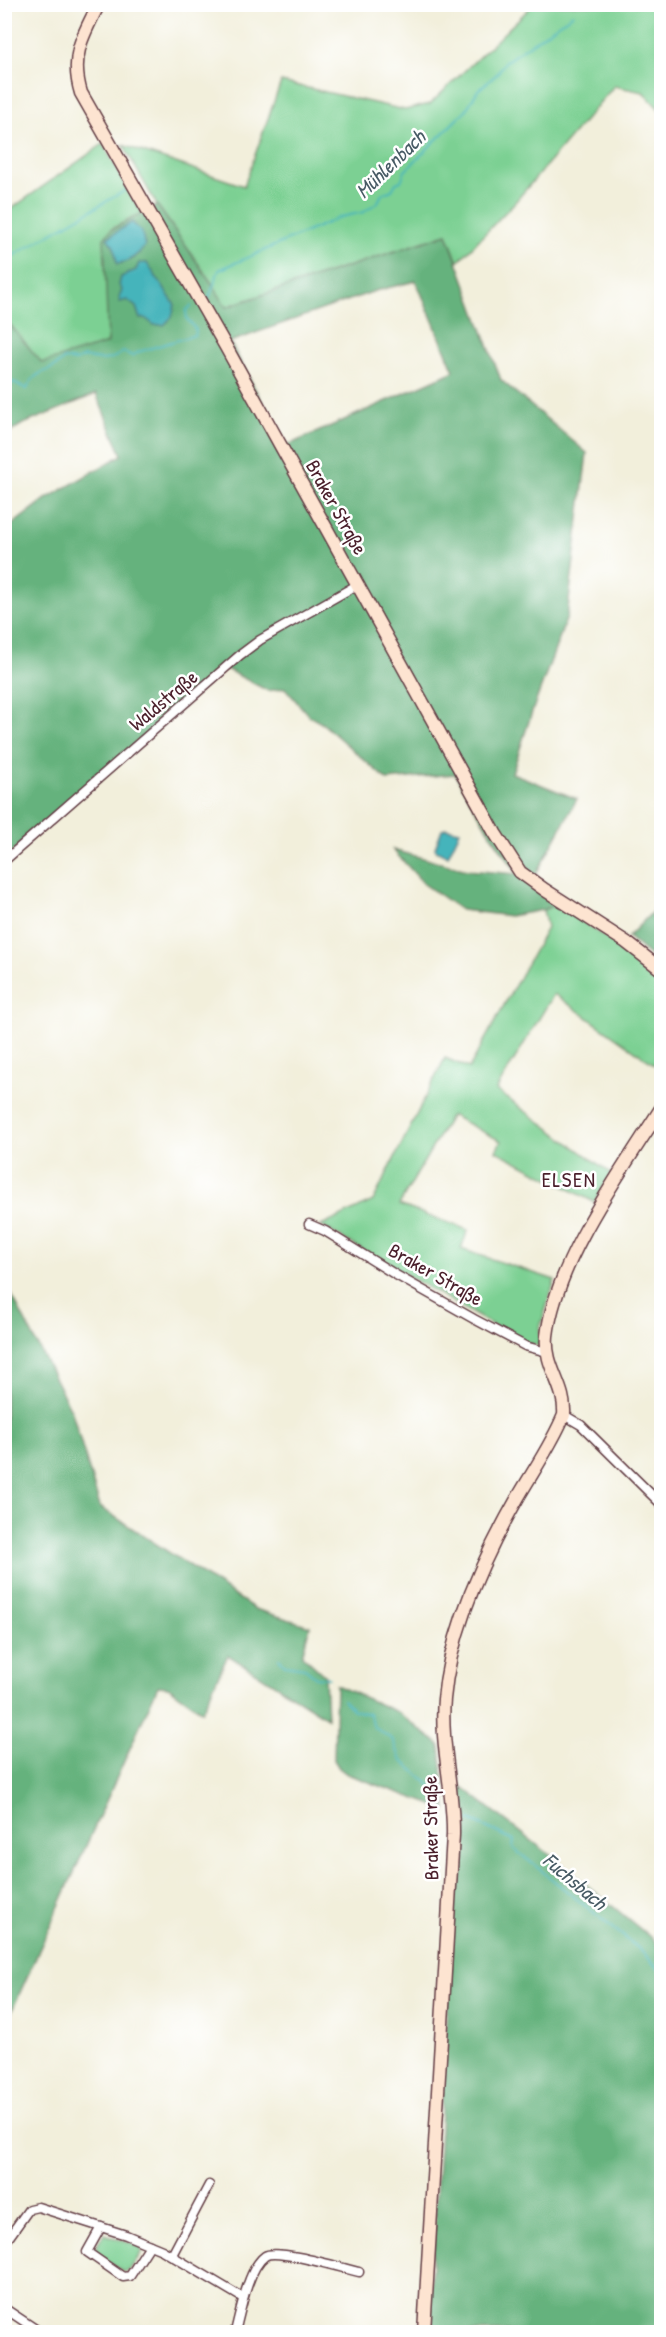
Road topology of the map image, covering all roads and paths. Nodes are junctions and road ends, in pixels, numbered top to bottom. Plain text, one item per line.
1 (99, 4) edge
2 (357, 585) junction
3 (4, 861) edge
4 (662, 970) edge
5 (662, 1107) edge
6 (309, 1224) dead end
7 (547, 1352) junction
8 (564, 1415) junction
9 (662, 1505) edge
10 (209, 2185) dead end
11 (101, 2227) junction
12 (4, 2244) edge
13 (150, 2245) junction
14 (172, 2255) junction
15 (359, 2272) dead end
16 (243, 2298) junction
17 (4, 2308) edge
18 (40, 2332) edge
19 (235, 2332) edge
20 (424, 2332) edge

1 - 2 main road, Braker Straße
2 - 3 street, Waldstraße
2 - 4 main road, Braker Straße
5 - 7 main road
6 - 7 street, Braker Straße
7 - 8 main road
8 - 9 street
8 - 20 main road, Braker Straße
10 - 14 street
11 - 12 street
11 - 13 street
11 - 13 street
13 - 14 street
14 - 16 street
15 - 16 street
16 - 19 street
17 - 18 street

